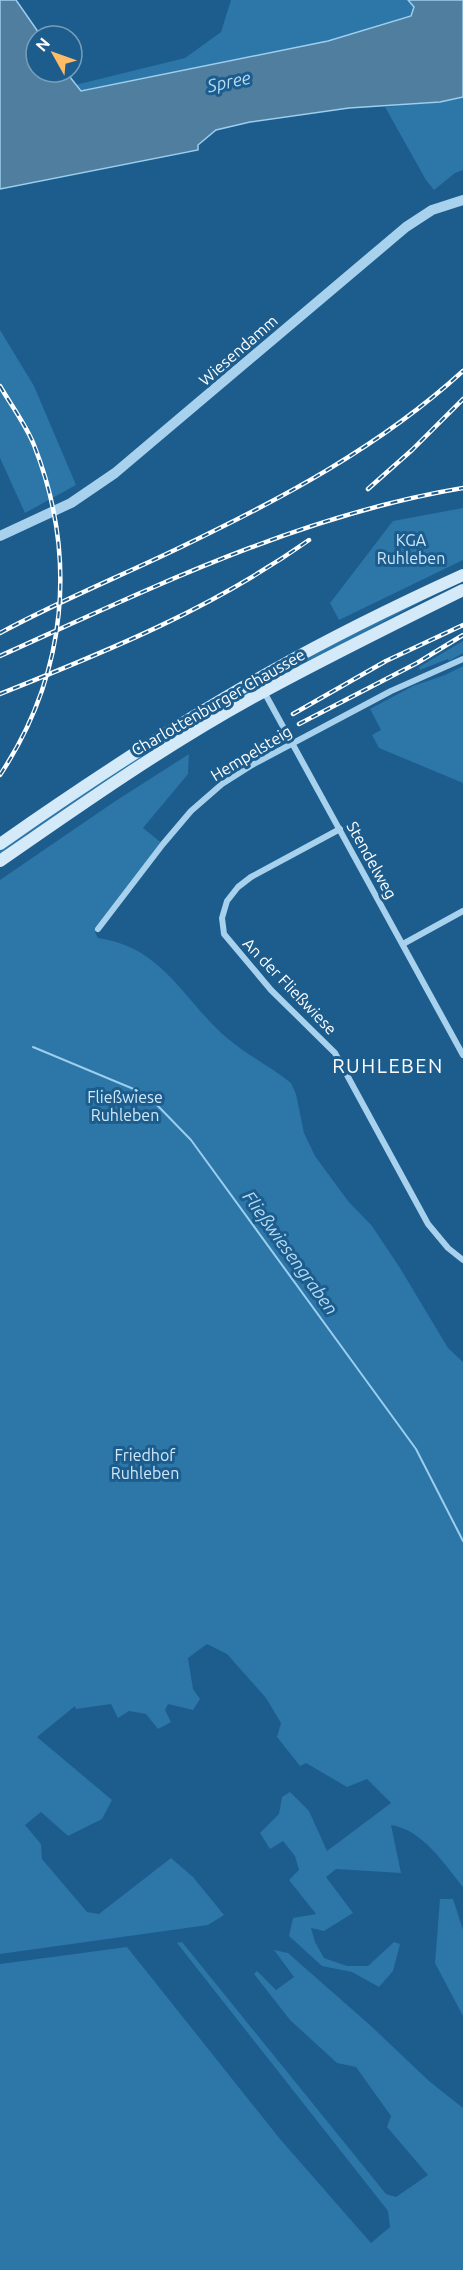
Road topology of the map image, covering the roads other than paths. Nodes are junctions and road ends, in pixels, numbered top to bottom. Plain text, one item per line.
1 (463, 200) edge
2 (0, 536) edge
3 (463, 575) edge
4 (463, 590) edge
5 (463, 659) edge
6 (257, 679) junction
7 (265, 692) junction
8 (294, 743) junction
9 (340, 829) junction
10 (0, 844) edge
11 (0, 861) edge
12 (463, 911) edge
13 (98, 929) dead end
14 (403, 944) junction
15 (463, 1055) edge
16 (463, 1260) edge

1 - 2 street, Wiesendamm
3 - 6 main road, Charlottenburger Chaussee
4 - 7 main road, Charlottenburger Chaussee
5 - 8 street, Hempelsteig
6 - 7 street, Stendelweg
6 - 10 main road, Charlottenburger Chaussee
7 - 8 street, Stendelweg
7 - 11 main road, Charlottenburger Chaussee
8 - 9 street, Stendelweg
8 - 13 street, Hempelsteig
9 - 14 street, Stendelweg
9 - 16 street, An der Fließwiese
12 - 14 street
14 - 15 street, Stendelweg

